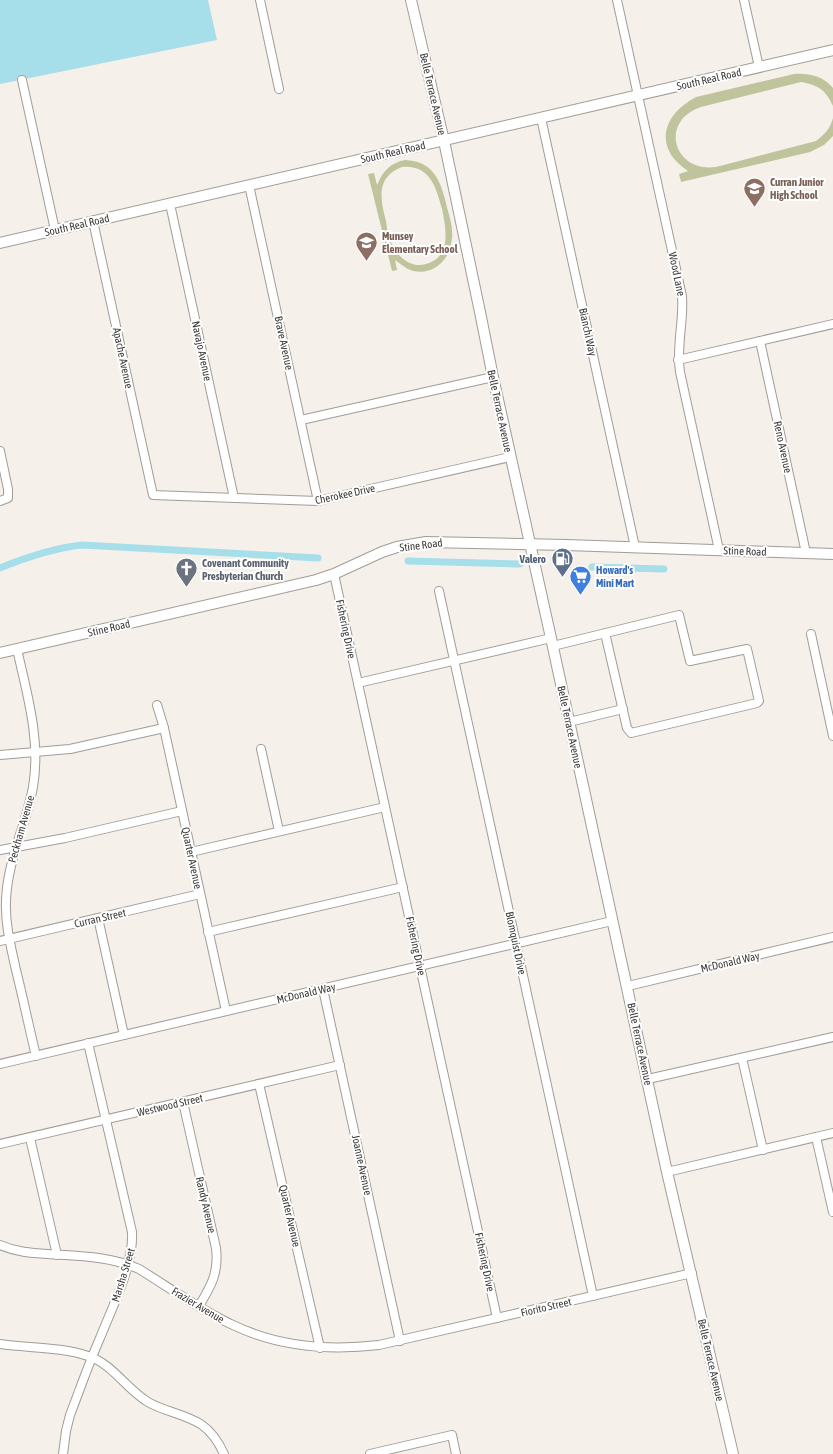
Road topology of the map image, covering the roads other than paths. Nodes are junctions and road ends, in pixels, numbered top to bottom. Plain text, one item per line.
1 (260, 0) edge
2 (411, 0) edge
3 (617, 0) edge
4 (744, 0) edge
5 (833, 50) edge
6 (759, 68) junction
7 (22, 80) dead end
8 (279, 89) dead end
9 (638, 96) junction
10 (541, 118) junction
11 (444, 141) junction
12 (249, 185) junction
13 (170, 204) junction
14 (93, 221) junction
15 (55, 230) junction
16 (0, 243) edge
17 (833, 324) edge
18 (760, 341) junction
19 (678, 360) junction
20 (493, 377) junction
21 (301, 420) junction
22 (0, 451) edge
23 (510, 457) junction
24 (153, 495) joint
25 (234, 498) junction
26 (4, 499) edge
27 (318, 501) junction
28 (530, 544) junction
29 (635, 547) junction
30 (719, 550) junction
31 (806, 553) junction
32 (833, 554) edge
33 (334, 574) junction
34 (439, 591) dead end
35 (605, 633) junction
36 (811, 634) dead end
37 (552, 642) junction
38 (17, 649) junction
39 (0, 654) edge
40 (454, 661) junction
41 (358, 683) junction
42 (157, 705) dead end
43 (623, 709) junction
44 (569, 722) junction
45 (164, 728) junction
46 (833, 736) edge
47 (261, 749) dead end
48 (36, 751) junction
49 (0, 755) edge
50 (385, 807) junction
51 (182, 811) junction
52 (280, 832) junction
53 (17, 847) junction
54 (0, 850) edge
55 (191, 852) junction
56 (403, 886) junction
57 (200, 894) junction
58 (98, 918) junction
59 (612, 921) junction
60 (208, 932) junction
61 (833, 938) edge
62 (9, 939) junction
63 (0, 941) edge
64 (516, 944) junction
65 (420, 966) junction
66 (628, 986) junction
67 (323, 989) junction
68 (226, 1011) junction
69 (124, 1035) junction
70 (833, 1037) edge
71 (88, 1043) junction
72 (36, 1056) junction
73 (742, 1058) junction
74 (0, 1064) edge
75 (340, 1066) junction
76 (648, 1079) junction
77 (259, 1084) junction
78 (183, 1102) junction
79 (106, 1120) junction
80 (833, 1134) edge
81 (816, 1137) junction
82 (30, 1138) junction
83 (0, 1144) edge
84 (763, 1150) junction
85 (667, 1172) junction
86 (833, 1212) edge
87 (0, 1245) edge
88 (57, 1255) junction
89 (128, 1264) junction
90 (692, 1273) junction
91 (593, 1296) junction
92 (199, 1306) junction
93 (498, 1318) junction
94 (400, 1341) junction
95 (0, 1344) edge
96 (320, 1348) junction
97 (92, 1357) junction
98 (64, 1454) edge
99 (224, 1454) edge
100 (370, 1454) edge
101 (456, 1454) edge
102 (733, 1454) edge

1 - 8 street
2 - 11 street, Belle Terrace Avenue
3 - 9 street, Wood Lane
4 - 6 street
5 - 6 street, South Real Road
6 - 9 street, South Real Road
7 - 15 street
9 - 10 street, South Real Road
9 - 19 street, Wood Lane
10 - 11 street, South Real Road
10 - 29 street, Bianchi Way
11 - 12 street, South Real Road
11 - 20 street, Belle Terrace Avenue
12 - 13 street, South Real Road
12 - 21 street, Brave Avenue
13 - 14 street, South Real Road
13 - 25 street, Navajo Avenue
14 - 15 street, South Real Road
14 - 24 street, Apache Avenue
15 - 16 street, South Real Road
17 - 18 street
18 - 19 street
18 - 31 street, Reno Avenue
19 - 30 street, Wood Lane
20 - 21 street
20 - 23 street, Belle Terrace Avenue
21 - 27 street, Brave Avenue
22 - 26 street
23 - 27 street, Cherokee Drive
23 - 28 street, Belle Terrace Avenue
24 - 25 street, Cherokee Drive
25 - 27 street, Cherokee Drive
28 - 29 street, Stine Road
28 - 33 street, Stine Road
28 - 37 street, Belle Terrace Avenue
29 - 30 street, Stine Road
30 - 31 street, Stine Road
31 - 32 street, Stine Road
33 - 38 street, Stine Road
33 - 41 street, Fishering Drive
34 - 40 street, Blomquist Drive
35 - 37 street
35 - 43 street
35 - 43 street
36 - 46 street
37 - 40 street
37 - 44 street, Belle Terrace Avenue
38 - 39 street, Stine Road
38 - 48 street, Peckham Avenue
40 - 41 street
40 - 64 street, Blomquist Drive
41 - 50 street, Fishering Drive
42 - 45 street, Quarter Avenue
43 - 44 street
44 - 59 street, Belle Terrace Avenue
45 - 48 street
45 - 51 street, Quarter Avenue
47 - 52 street
48 - 49 street
48 - 53 street, Peckham Avenue
50 - 52 street
50 - 56 street, Fishering Drive
51 - 53 street
51 - 55 street, Quarter Avenue
52 - 55 street
53 - 54 street
53 - 62 street, Peckham Avenue
55 - 57 street, Quarter Avenue
56 - 60 street
56 - 65 street, Fishering Drive
57 - 58 street, Curran Street
57 - 60 street, Quarter Avenue
58 - 62 street, Curran Street
58 - 69 street
59 - 64 street, McDonald Way
59 - 66 street, Belle Terrace Avenue
60 - 68 street, Quarter Avenue
61 - 66 street, McDonald Way
62 - 63 street, Curran Street
62 - 72 street, Peckham Avenue
64 - 65 street, McDonald Way
64 - 91 street, Blomquist Drive
65 - 67 street, McDonald Way
65 - 93 street, Fishering Drive
66 - 76 street, Belle Terrace Avenue
67 - 68 street, McDonald Way
67 - 75 street, Joanne Avenue
68 - 69 street, McDonald Way
69 - 71 street, McDonald Way
70 - 73 street
71 - 72 street, McDonald Way
71 - 79 street, Marsha Street
72 - 74 street, McDonald Way
73 - 76 street
73 - 84 street
75 - 77 street, Westwood Street
75 - 94 street, Joanne Avenue
76 - 85 street, Belle Terrace Avenue
77 - 78 street, Westwood Street
77 - 96 street, Quarter Avenue
78 - 79 street, Westwood Street
78 - 92 street, Randy Avenue
79 - 82 street, Westwood Street
79 - 89 street, Marsha Street
80 - 81 street
81 - 84 street
81 - 86 street
82 - 83 street, Westwood Street
82 - 88 street
84 - 85 street
85 - 90 street, Belle Terrace Avenue
87 - 88 street, Frazier Avenue
88 - 89 street, Frazier Avenue
89 - 92 street, Frazier Avenue
89 - 97 street, Marsha Street
90 - 91 street, Fiorito Street
90 - 102 street, Belle Terrace Avenue
91 - 93 street, Fiorito Street
92 - 96 street, Frazier Avenue
93 - 94 street, Fiorito Street
94 - 96 street, Frazier Avenue
95 - 97 street
97 - 98 street, Marsha Street
97 - 99 street
100 - 101 street

